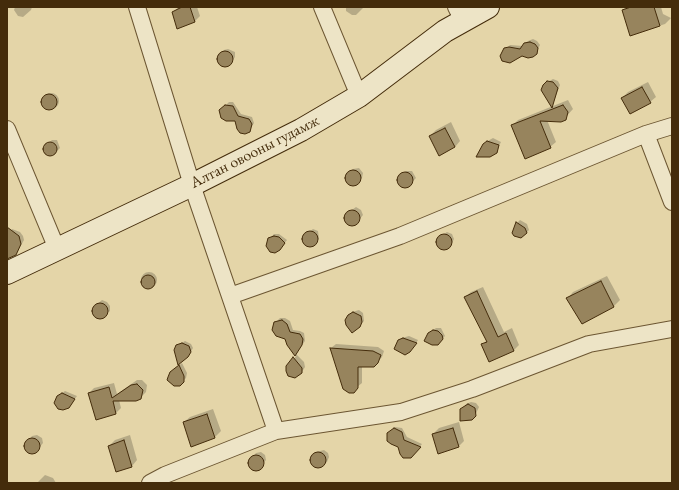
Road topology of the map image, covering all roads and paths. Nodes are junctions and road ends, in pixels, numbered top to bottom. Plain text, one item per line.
1 (137, 7) edge
2 (322, 7) edge
3 (488, 7) edge
4 (459, 14) edge
5 (359, 96) junction
6 (672, 126) edge
7 (7, 129) edge
8 (646, 134) junction
9 (192, 185) junction
10 (672, 202) edge
11 (57, 249) junction
12 (7, 273) edge
13 (230, 296) junction
14 (672, 329) edge
15 (276, 431) junction
16 (150, 483) edge

1 - 9 street
2 - 5 street
3 - 4 main road, Алтан овооны гудамж
4 - 5 main road, Алтан овооны гудамж
5 - 9 main road, Алтан овооны гудамж
6 - 8 street
7 - 11 street
8 - 10 street
8 - 13 street
9 - 11 main road, Алтан овооны гудамж
9 - 13 street
11 - 12 main road, Алтан овооны гудамж
13 - 15 street
14 - 15 street
15 - 16 street

